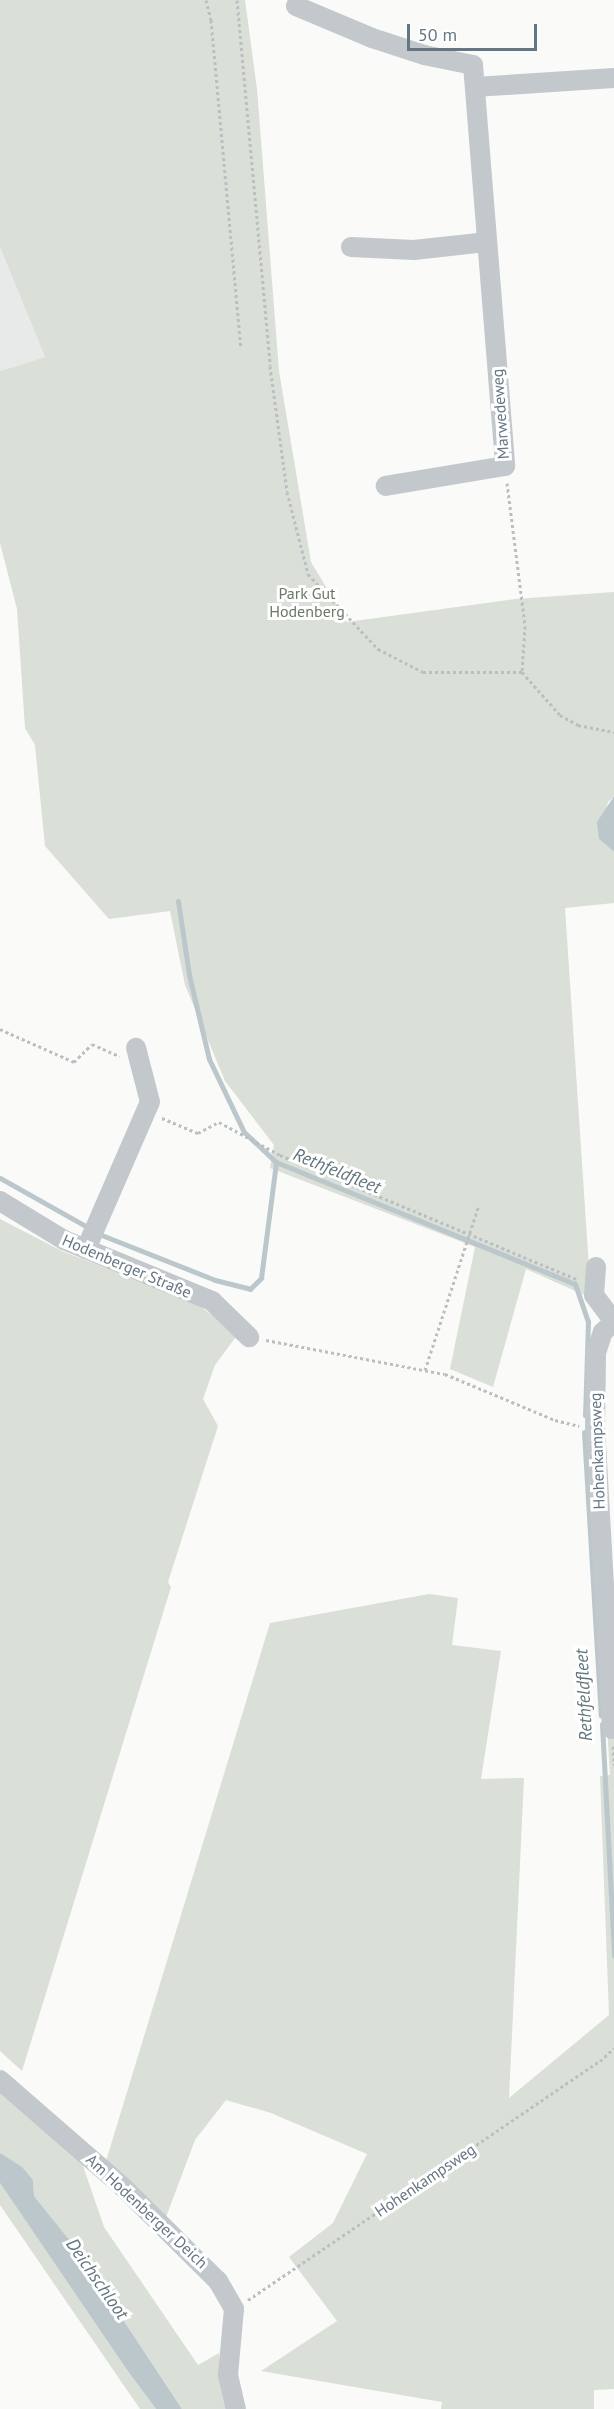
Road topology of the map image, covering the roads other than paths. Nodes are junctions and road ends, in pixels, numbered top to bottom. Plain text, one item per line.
1 (296, 6) dead end
2 (614, 78) edge
3 (475, 87) junction
4 (486, 242) junction
5 (351, 248) dead end
6 (387, 486) dead end
7 (138, 1057) road end
8 (0, 1201) edge
9 (86, 1250) junction
10 (596, 1267) dead end
11 (614, 1322) edge
12 (249, 1337) road end
13 (612, 1729) dead end
14 (0, 2080) edge
15 (236, 2409) edge

1 - 3 street, Marwedeweg
2 - 3 street
3 - 4 street, Marwedeweg
4 - 5 street
4 - 6 street, Marwedeweg
7 - 9 street
8 - 9 street, Hodenberger Straße
9 - 12 street, Hodenberger Straße
10 - 11 street
11 - 13 street, Hohenkampsweg
14 - 15 street, Am Hodenberger Deich

